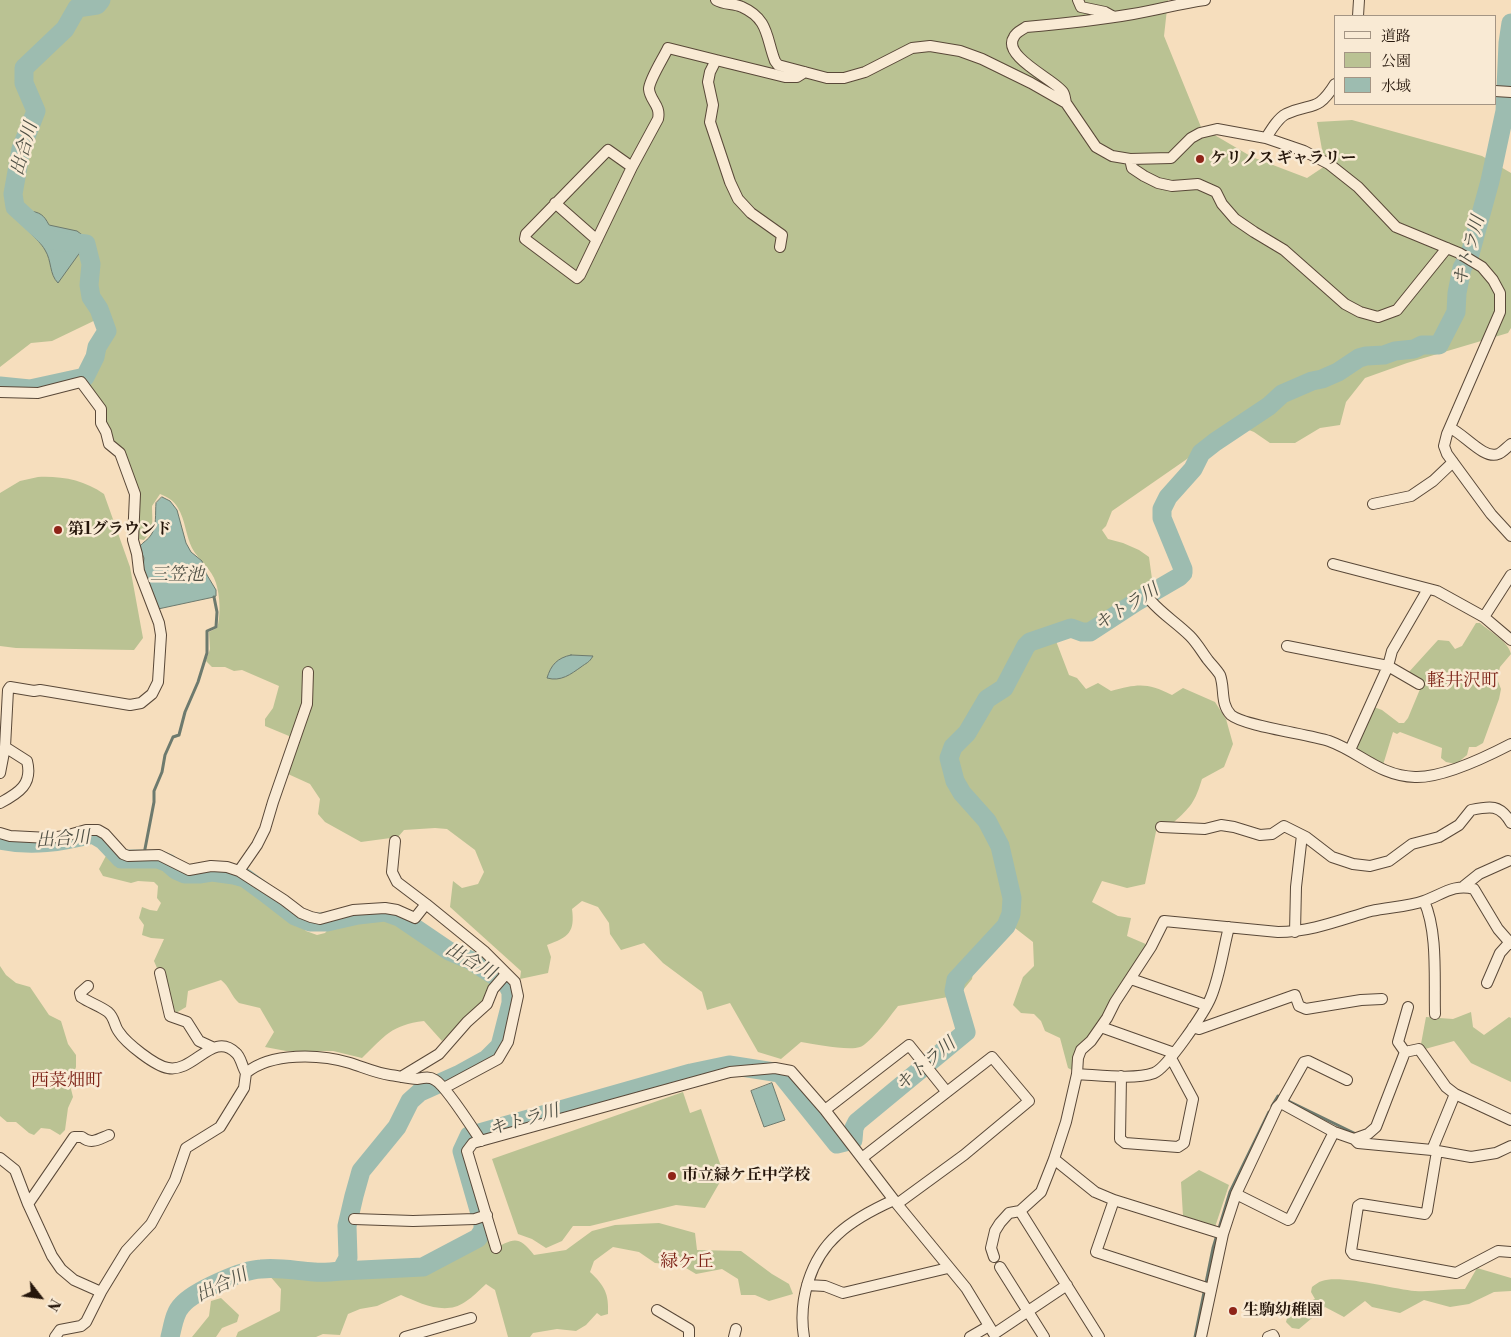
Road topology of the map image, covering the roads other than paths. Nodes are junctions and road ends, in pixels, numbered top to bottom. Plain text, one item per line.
1 (716, 0) edge
2 (1078, 0) edge
3 (1205, 0) edge
4 (1358, 0) edge
5 (1358, 15) edge
6 (1114, 17) junction
7 (716, 60) junction
8 (805, 72) junction
9 (1334, 85) edge
10 (1066, 103) junction
11 (1266, 138) junction
12 (1130, 159) junction
13 (632, 167) junction
14 (555, 203) junction
15 (597, 240) junction
16 (780, 247) dead end
17 (1447, 248) junction
18 (0, 392) edge
19 (1450, 428) junction
20 (1511, 444) edge
21 (1452, 462) junction
22 (1373, 504) dead end
23 (1511, 536) edge
24 (1333, 564) dead end
25 (1511, 575) edge
26 (1428, 589) junction
27 (1151, 600) dead end
28 (1484, 617) junction
29 (1511, 640) edge
30 (1287, 646) dead end
31 (1388, 666) junction
32 (308, 672) dead end
33 (1419, 684) dead end
34 (1511, 744) edge
35 (5, 746) junction
36 (1350, 750) junction
37 (0, 773) edge
38 (0, 803) edge
39 (1511, 823) edge
40 (1161, 827) dead end
41 (0, 833) edge
42 (1302, 835) junction
43 (396, 841) dead end
44 (1508, 861) dead end
45 (239, 871) junction
46 (1464, 886) junction
47 (1424, 901) junction
48 (426, 904) junction
49 (1229, 926) junction
50 (1295, 932) junction
51 (1510, 944) edge
52 (160, 973) dead end
53 (506, 974) junction
54 (1131, 979) junction
55 (1487, 983) dead end
56 (88, 986) dead end
57 (1382, 999) dead end
58 (1206, 1005) junction
59 (1408, 1007) dead end
60 (1435, 1014) dead end
61 (1101, 1027) junction
62 (1192, 1027) junction
63 (212, 1047) junction
64 (1405, 1052) junction
65 (1172, 1055) junction
66 (246, 1073) junction
67 (1077, 1074) junction
68 (401, 1076) junction
69 (1121, 1076) junction
70 (1346, 1080) dead end
71 (444, 1088) junction
72 (946, 1091) junction
73 (1455, 1094) junction
74 (1281, 1103) junction
75 (825, 1110) junction
76 (1511, 1120) edge
77 (1334, 1132) junction
78 (109, 1135) dead end
79 (1354, 1139) junction
80 (481, 1141) junction
81 (1511, 1146) edge
82 (1435, 1151) junction
83 (0, 1158) edge
84 (862, 1158) junction
85 (1054, 1159) junction
86 (1236, 1194) junction
87 (1114, 1200) junction
88 (896, 1202) junction
89 (28, 1204) junction
90 (1020, 1211) junction
91 (487, 1215) junction
92 (354, 1219) dead end
93 (1223, 1234) junction
94 (496, 1248) dead end
95 (1511, 1252) edge
96 (994, 1257) dead end
97 (1000, 1267) dead end
98 (948, 1268) junction
99 (807, 1285) junction
100 (1067, 1285) junction
101 (1210, 1289) junction
102 (101, 1292) junction
103 (656, 1310) dead end
104 (1029, 1312) junction
105 (471, 1318) dead end
106 (993, 1332) edge
107 (55, 1337) edge
108 (405, 1337) edge
109 (689, 1337) edge
110 (804, 1337) edge
111 (970, 1337) edge
112 (1044, 1337) edge
113 (1099, 1337) edge
114 (1201, 1337) edge
115 (1268, 1337) edge
116 (1274, 1337) edge

1 - 8 street
2 - 6 street
3 - 6 street
4 - 5 street
6 - 10 street
7 - 8 street
7 - 13 street
7 - 16 street
8 - 10 street
9 - 11 street
10 - 12 street
11 - 12 street
11 - 17 street
12 - 17 street
13 - 14 street
13 - 15 street
14 - 15 street
14 - 15 street
17 - 19 street
18 - 35 street
19 - 20 street
19 - 21 street
21 - 22 street
21 - 23 street
24 - 26 street
25 - 28 street
26 - 28 street
26 - 31 street
27 - 36 street
28 - 29 street
30 - 31 street
31 - 33 street
31 - 36 street
32 - 45 street
34 - 36 street
35 - 37 street
35 - 38 street
39 - 42 street
40 - 42 street
41 - 45 street
42 - 50 street
43 - 48 street
44 - 46 street
45 - 48 street
46 - 47 street
46 - 51 street
47 - 50 street
47 - 60 street
48 - 53 street
49 - 50 street
49 - 54 street
49 - 58 street
51 - 55 street
52 - 63 street
53 - 68 street
53 - 71 street
54 - 58 street
54 - 61 street
56 - 63 street
57 - 62 street
58 - 62 street
59 - 64 street
61 - 65 street
61 - 67 street
62 - 65 street
63 - 66 street
64 - 73 street
64 - 79 street
65 - 69 street
65 - 69 street
66 - 68 street
66 - 102 street
67 - 69 street
67 - 85 street
68 - 71 street
70 - 74 street
71 - 80 street
72 - 75 street
72 - 84 street
72 - 88 street
73 - 76 street
73 - 82 street
74 - 77 street
74 - 86 street
75 - 80 street
75 - 84 street
77 - 79 street
77 - 86 street
78 - 89 street
79 - 82 street
80 - 91 street
81 - 82 street
82 - 95 street
83 - 89 street
84 - 88 street
85 - 87 street
85 - 90 street
86 - 93 street
87 - 93 street
87 - 101 street
88 - 98 street
88 - 99 street
89 - 102 street
90 - 96 street
90 - 100 street
91 - 92 street
91 - 94 street
93 - 101 street
97 - 104 street
98 - 99 street
98 - 106 street
99 - 110 street
100 - 104 street
100 - 113 street
101 - 114 street
102 - 107 street
103 - 109 street
104 - 106 street
104 - 112 street
105 - 108 street
106 - 111 street
115 - 116 street

